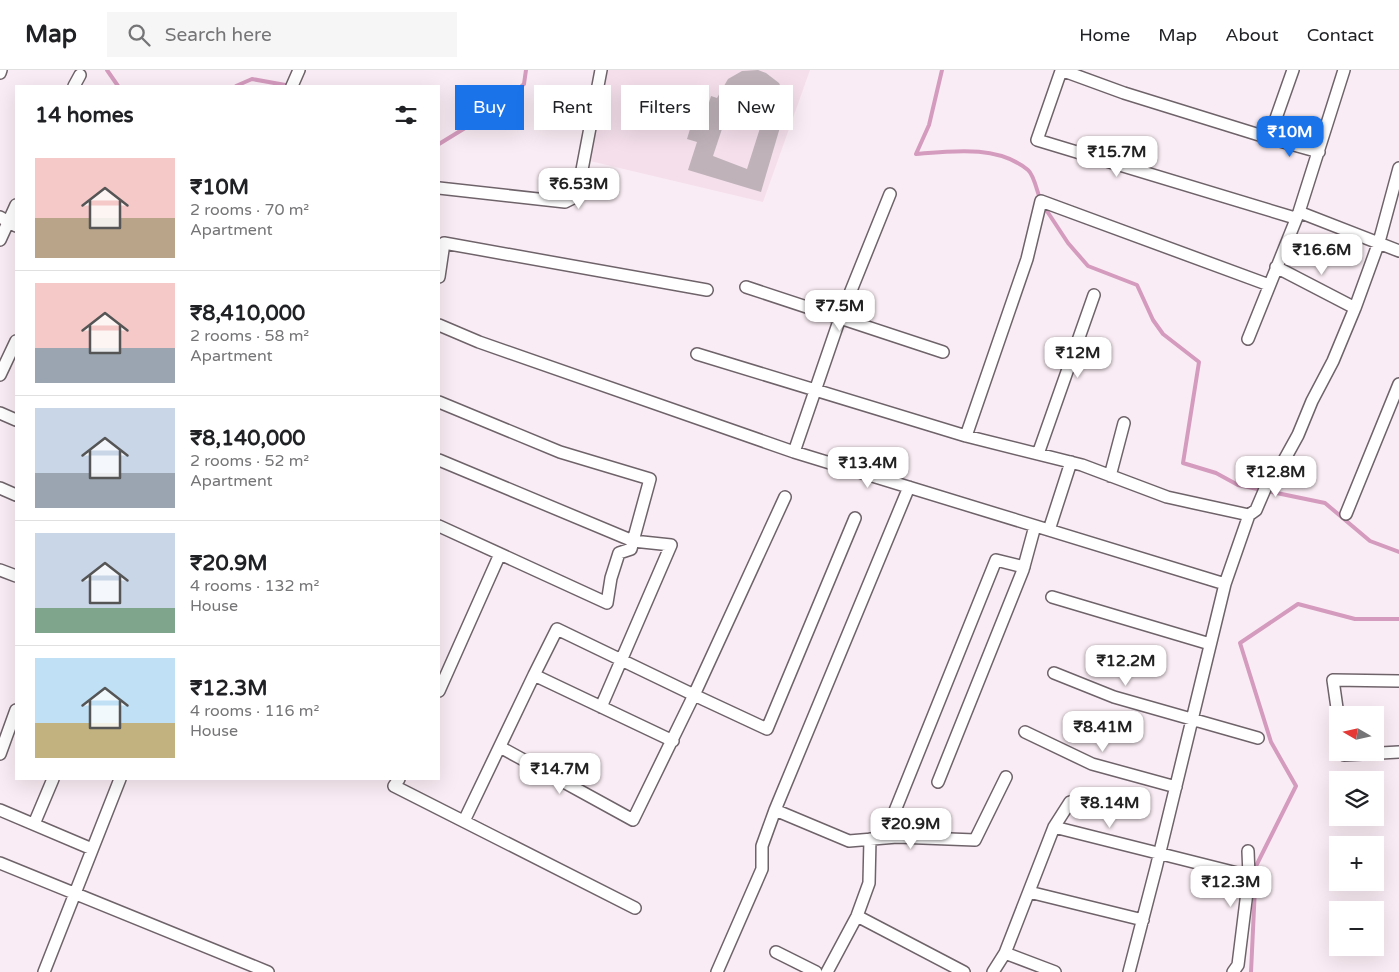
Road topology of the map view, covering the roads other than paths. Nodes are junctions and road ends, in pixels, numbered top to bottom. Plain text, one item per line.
1 (299, 70) edge
2 (601, 70) edge
3 (1293, 70) edge
4 (1344, 70) edge
5 (1061, 71) edge
6 (292, 85) edge
7 (1269, 138) junction
8 (1319, 152) junction
9 (1399, 168) edge
10 (440, 188) edge
11 (890, 194) dead end
12 (15, 207) edge
13 (1297, 215) junction
14 (8, 222) edge
15 (0, 240) edge
16 (1379, 242) junction
17 (1399, 251) edge
18 (1276, 268) junction
19 (440, 270) edge
20 (1269, 284) junction
21 (746, 287) dead end
22 (707, 290) dead end
23 (1094, 295) dead end
24 (1355, 308) junction
25 (840, 318) junction
26 (440, 325) edge
27 (1248, 339) dead end
28 (15, 343) edge
29 (943, 352) dead end
30 (697, 354) dead end
31 (0, 375) edge
32 (1399, 384) edge
33 (815, 391) junction
34 (440, 402) edge
35 (0, 414) edge
36 (15, 420) edge
37 (1124, 423) dead end
38 (966, 436) junction
39 (794, 452) junction
40 (1038, 454) junction
41 (440, 460) edge
42 (1071, 462) junction
43 (1110, 476) junction
44 (909, 487) junction
45 (0, 488) edge
46 (15, 495) edge
47 (785, 497) dead end
48 (1252, 512) junction
49 (1346, 514) dead end
50 (855, 518) dead end
51 (440, 526) edge
52 (1035, 526) junction
53 (1049, 530) junction
54 (633, 541) junction
55 (500, 554) junction
56 (1024, 567) junction
57 (0, 570) edge
58 (15, 576) edge
59 (1225, 584) junction
60 (1052, 597) dead end
61 (1210, 644) junction
62 (622, 660) junction
63 (1054, 673) dead end
64 (534, 675) junction
65 (1399, 681) edge
66 (440, 689) edge
67 (694, 695) junction
68 (1336, 706) edge
69 (601, 707) junction
70 (15, 713) edge
71 (1192, 720) junction
72 (1025, 732) dead end
73 (1258, 738) dead end
74 (673, 741) junction
75 (500, 747) junction
76 (1399, 752) edge
77 (1384, 753) edge
78 (0, 754) edge
79 (1006, 777) dead end
80 (53, 780) edge
81 (120, 780) edge
82 (398, 780) edge
83 (938, 782) dead end
84 (1176, 787) junction
85 (1070, 802) dead end
86 (0, 810) edge
87 (775, 810) junction
88 (464, 821) junction
89 (34, 824) junction
90 (1054, 827) junction
91 (884, 838) junction
92 (870, 839) junction
93 (92, 849) junction
94 (1248, 850) dead end
95 (1160, 855) junction
96 (0, 864) edge
97 (1248, 876) junction
98 (74, 892) junction
99 (1029, 892) junction
100 (635, 908) dead end
101 (857, 916) junction
102 (1143, 920) junction
103 (776, 952) dead end
104 (1005, 953) junction
105 (951, 970) edge
106 (44, 972) edge
107 (268, 972) edge
108 (717, 972) edge
109 (816, 972) edge
110 (827, 972) edge
111 (964, 972) edge
112 (993, 972) edge
113 (1055, 972) edge
114 (1129, 972) edge
115 (1233, 972) edge

1 - 6 street
2 - 10 street
3 - 7 street
4 - 8 street
5 - 7 street
5 - 13 street
7 - 8 street
8 - 13 street
9 - 16 street
11 - 25 street
12 - 14 street
13 - 16 street
13 - 18 street
14 - 15 street
16 - 17 street
16 - 24 street
18 - 20 street
18 - 24 street
19 - 22 street
20 - 27 street
20 - 38 street
21 - 25 street
23 - 40 street
24 - 48 street
25 - 29 street
25 - 33 street
26 - 39 street
28 - 31 street
30 - 33 street
32 - 49 street
33 - 38 street
33 - 39 street
34 - 54 street
35 - 36 street
37 - 43 street
38 - 40 street
39 - 44 street
40 - 42 street
41 - 54 street
42 - 43 street
42 - 53 street
43 - 48 street
44 - 52 street
44 - 87 street
45 - 46 street
47 - 67 street
48 - 59 street
50 - 67 street
51 - 55 street
52 - 53 street
52 - 56 street
53 - 59 street
54 - 55 street
54 - 62 street
55 - 66 street
56 - 83 street
56 - 91 street
57 - 58 street
59 - 61 street
60 - 61 street
61 - 71 street
62 - 64 street
62 - 67 street
62 - 69 street
63 - 71 street
64 - 69 street
64 - 75 street
65 - 68 street
67 - 74 street
69 - 74 street
70 - 78 street
71 - 73 street
71 - 84 street
72 - 84 street
74 - 75 street
75 - 88 street
76 - 77 street
79 - 91 street
80 - 89 street
81 - 93 street
82 - 88 street
84 - 95 street
85 - 90 street
86 - 89 street
87 - 92 street
87 - 108 street
88 - 100 street
89 - 93 street
90 - 95 street
90 - 99 street
91 - 92 street
92 - 101 street
93 - 98 street
94 - 97 street
95 - 97 street
95 - 102 street
96 - 98 street
97 - 115 street
98 - 106 street
98 - 107 street
99 - 102 street
99 - 104 street
101 - 105 street
101 - 110 street
102 - 114 street
103 - 109 street
104 - 112 street
104 - 113 street
105 - 111 street

